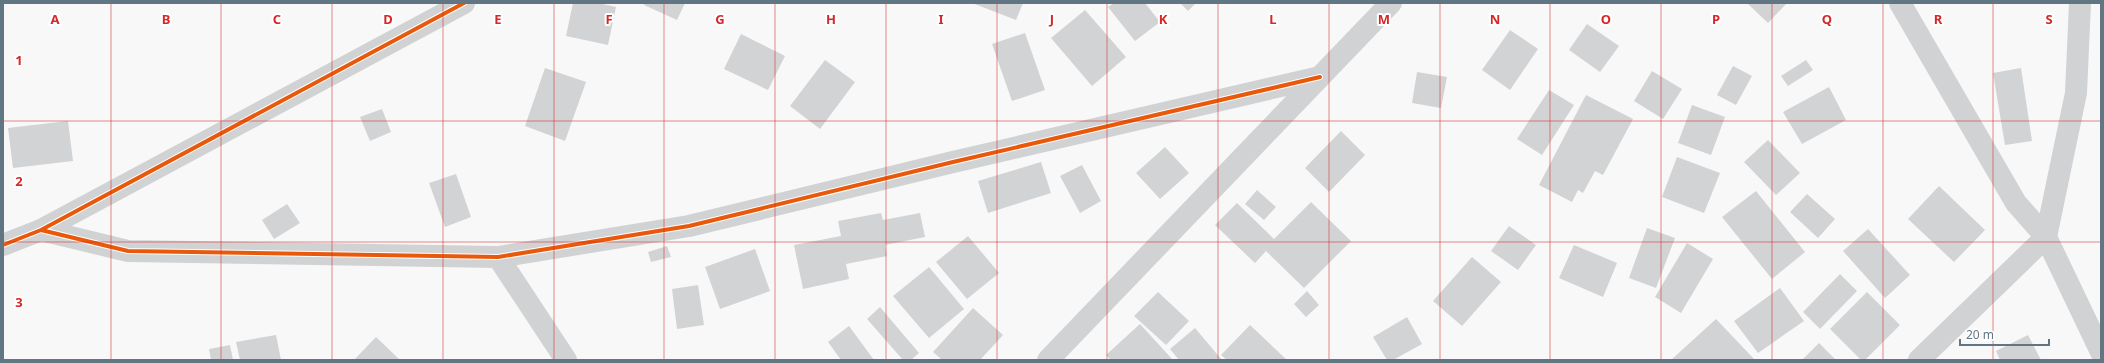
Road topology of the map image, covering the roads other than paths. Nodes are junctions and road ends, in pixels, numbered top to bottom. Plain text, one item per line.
1 (464, 3) edge
2 (1391, 3) edge
3 (1900, 3) edge
4 (2080, 3) edge
5 (1320, 77) junction
6 (41, 230) junction
7 (2046, 237) junction
8 (3, 245) edge
9 (498, 257) junction
10 (2101, 352) edge
11 (566, 360) edge
12 (1048, 360) edge
13 (1919, 360) edge

1 - 6 street
2 - 5 street
3 - 7 street
4 - 7 street
5 - 9 street
5 - 12 street
6 - 8 street
6 - 9 street
7 - 10 street
7 - 13 street
9 - 11 street

